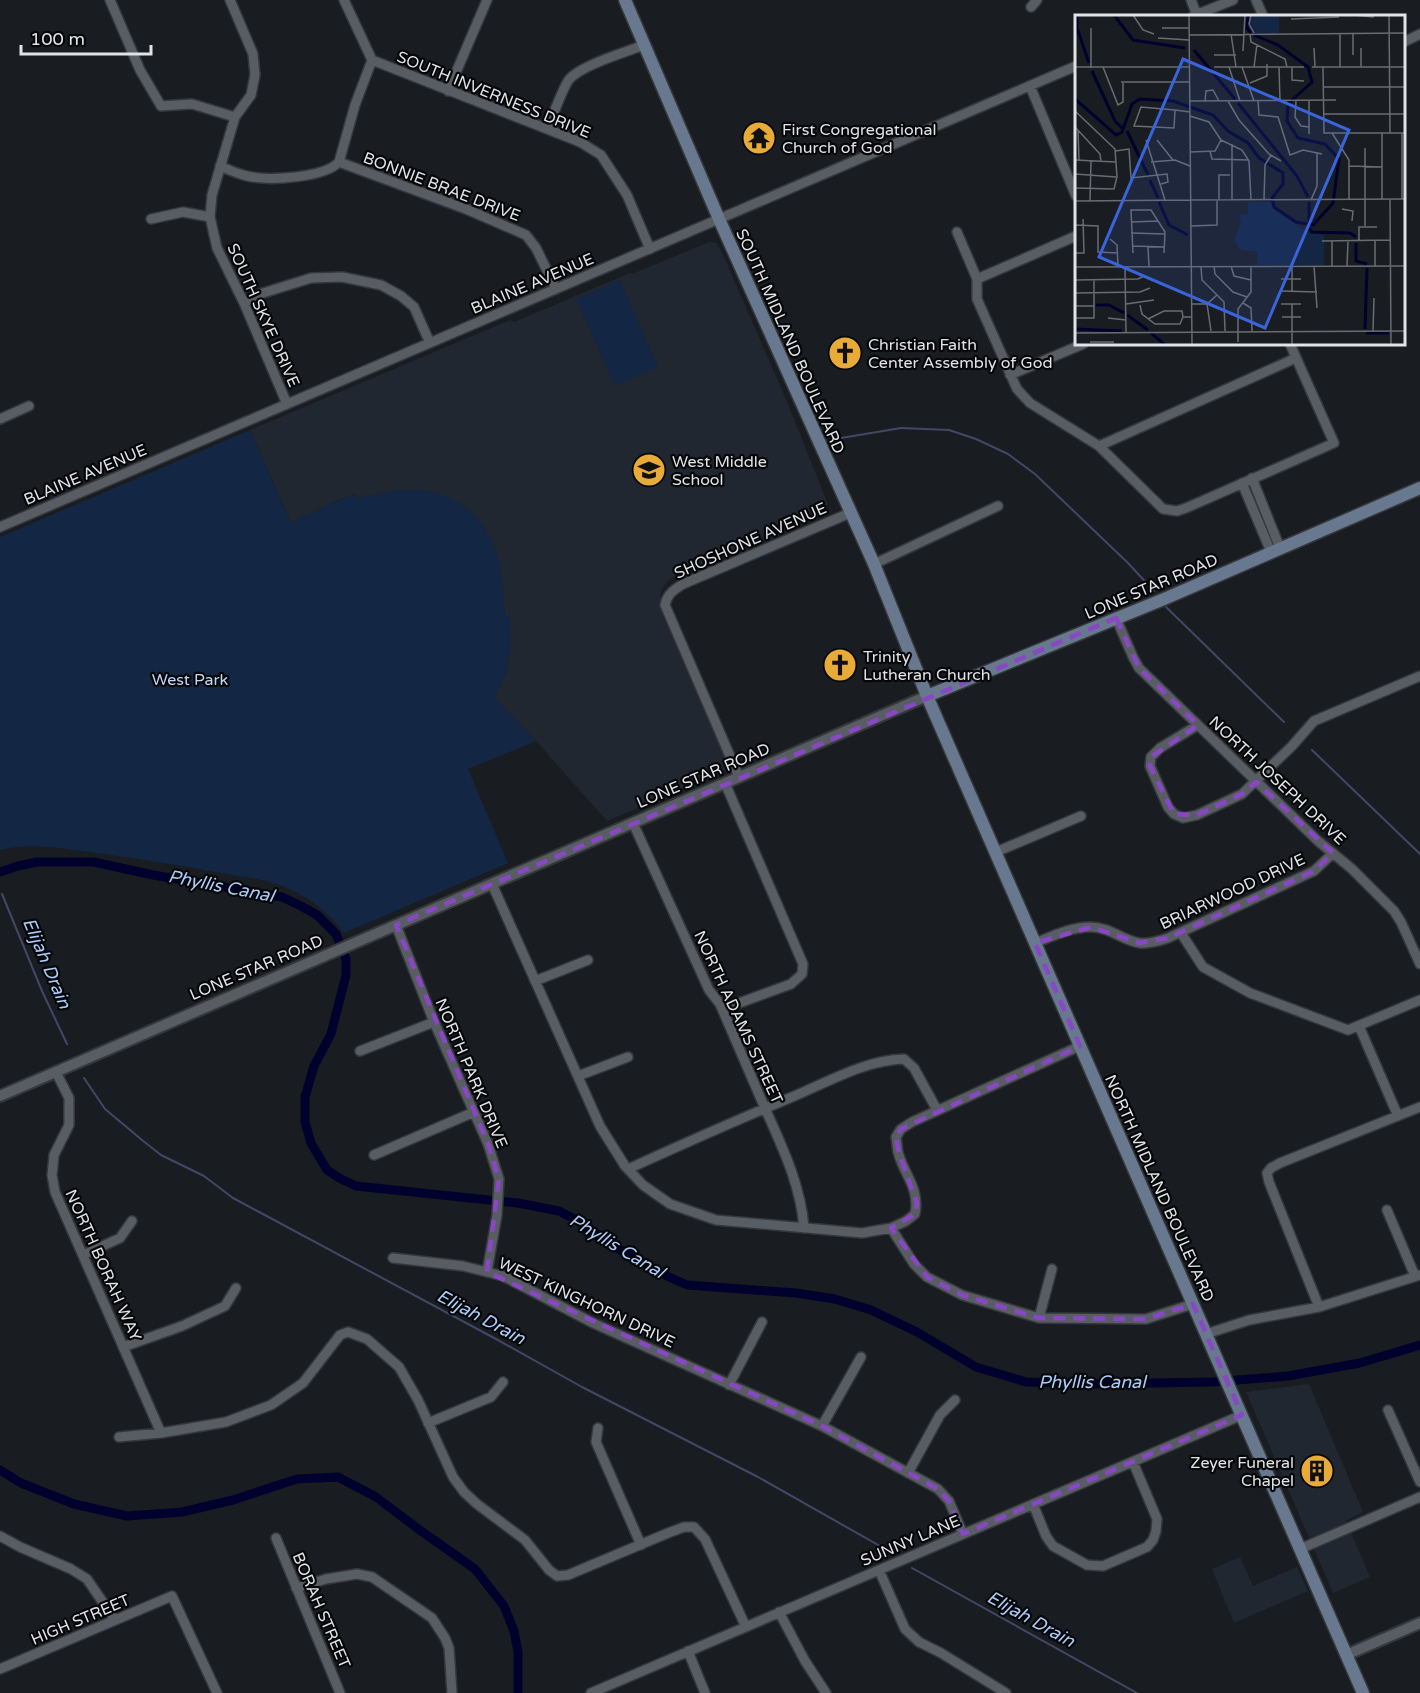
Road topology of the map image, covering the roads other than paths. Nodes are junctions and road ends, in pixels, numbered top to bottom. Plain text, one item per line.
1 (110, 0) edge
2 (230, 0) edge
3 (344, 0) edge
4 (487, 0) edge
5 (625, 0) edge
6 (1191, 0) edge
7 (1233, 0) edge
8 (1256, 0) edge
9 (1195, 15) edge
10 (1197, 15) edge
11 (1263, 15) edge
12 (1420, 34) edge
13 (1405, 42) edge
14 (644, 45) junction
15 (372, 60) junction
16 (1075, 67) edge
17 (1029, 86) junction
18 (448, 91) junction
19 (235, 117) junction
20 (546, 128) junction
21 (339, 162) junction
22 (220, 166) junction
23 (1075, 191) edge
24 (210, 217) junction
25 (151, 219) dead end
26 (719, 219) junction
27 (957, 232) dead end
28 (1075, 237) edge
29 (650, 249) junction
30 (976, 279) junction
31 (556, 289) junction
32 (244, 303) junction
33 (430, 343) junction
34 (1081, 345) edge
35 (1290, 345) edge
36 (1296, 358) junction
37 (1010, 375) junction
38 (286, 404) junction
39 (29, 406) dead end
40 (0, 419) edge
41 (1099, 446) junction
42 (1252, 478) junction
43 (1242, 483) junction
44 (1420, 488) edge
45 (999, 506) dead end
46 (850, 513) junction
47 (0, 527) edge
48 (1275, 550) junction
49 (874, 564) junction
50 (1116, 618) junction
51 (1420, 676) edge
52 (927, 696) junction
53 (1198, 725) junction
54 (739, 777) junction
55 (1256, 782) junction
56 (725, 783) junction
57 (1081, 816) dead end
58 (633, 823) junction
59 (996, 852) junction
60 (1333, 854) junction
61 (492, 884) junction
62 (396, 925) junction
63 (1181, 933) junction
64 (1035, 943) junction
65 (588, 960) dead end
66 (1420, 964) edge
67 (535, 981) junction
68 (1420, 1000) edge
69 (720, 1004) junction
70 (434, 1022) junction
71 (1359, 1026) junction
72 (1080, 1046) junction
73 (360, 1051) dead end
74 (628, 1057) dead end
75 (56, 1072) junction
76 (578, 1076) junction
77 (0, 1096) edge
78 (1420, 1107) edge
79 (765, 1108) junction
80 (937, 1110) junction
81 (474, 1112) junction
82 (1398, 1116) junction
83 (374, 1155) dead end
84 (628, 1169) junction
85 (1387, 1210) dead end
86 (132, 1221) dead end
87 (804, 1228) junction
88 (891, 1228) junction
89 (83, 1255) junction
90 (393, 1258) dead end
91 (1053, 1269) dead end
92 (487, 1272) junction
93 (1418, 1276) edge
94 (236, 1288) dead end
95 (1193, 1304) junction
96 (1319, 1307) junction
97 (1039, 1318) junction
98 (762, 1322) dead end
99 (1206, 1334) junction
100 (123, 1347) junction
101 (861, 1358) dead end
102 (503, 1382) dead end
103 (729, 1385) junction
104 (955, 1400) dead end
105 (1388, 1410) dead end
106 (1242, 1415) junction
107 (428, 1423) junction
108 (822, 1426) junction
109 (598, 1428) dead end
110 (161, 1433) junction
111 (119, 1437) dead end
112 (1133, 1462) junction
113 (908, 1473) junction
114 (1420, 1482) edge
115 (1420, 1497) edge
116 (1033, 1504) junction
117 (963, 1534) junction
118 (0, 1536) edge
119 (276, 1538) dead end
120 (640, 1545) junction
121 (1300, 1549) junction
122 (879, 1570) junction
123 (296, 1588) junction
124 (779, 1612) junction
125 (115, 1620) junction
126 (1420, 1623) edge
127 (746, 1627) junction
128 (688, 1652) junction
129 (1346, 1655) junction
130 (0, 1669) edge
131 (217, 1693) edge
132 (340, 1693) edge
133 (452, 1693) edge
134 (591, 1693) edge
135 (705, 1693) edge
136 (826, 1693) edge
137 (1006, 1693) edge
138 (1362, 1693) edge

1 - 19 street
2 - 19 street, SOUTH SKYE DRIVE
3 - 15 street, SOUTH INVERNESS DRIVE
4 - 18 street
5 - 14 main road, SOUTH MIDLAND BOULEVARD
6 - 9 street
7 - 10 street
8 - 11 street
12 - 13 street
14 - 20 street
14 - 26 main road, SOUTH MIDLAND BOULEVARD
15 - 18 street, SOUTH INVERNESS DRIVE
15 - 21 street
16 - 17 street, BLAINE AVENUE
17 - 23 street
17 - 26 street, BLAINE AVENUE
18 - 20 street, SOUTH INVERNESS DRIVE
19 - 22 street, SOUTH SKYE DRIVE
20 - 29 street, SOUTH INVERNESS DRIVE
21 - 22 street, BONNIE BRAE DRIVE
21 - 31 street, BONNIE BRAE DRIVE
22 - 24 street, SOUTH SKYE DRIVE
24 - 25 street
24 - 32 street, SOUTH SKYE DRIVE
26 - 29 street, BLAINE AVENUE
26 - 46 main road, SOUTH MIDLAND BOULEVARD
27 - 30 street
28 - 30 street
29 - 31 street, BLAINE AVENUE
30 - 37 street
31 - 33 street, BLAINE AVENUE
32 - 33 street
32 - 38 street, SOUTH SKYE DRIVE
33 - 38 street, BLAINE AVENUE
34 - 37 street
35 - 36 street
36 - 41 street
36 - 42 street
37 - 41 street
38 - 47 street, BLAINE AVENUE
39 - 40 street
41 - 43 street
42 - 43 street
42 - 48 street
43 - 48 street
44 - 48 main road, LONE STAR ROAD
45 - 49 street
46 - 49 main road, SOUTH MIDLAND BOULEVARD
46 - 54 street, SHOSHONE AVENUE
48 - 50 main road, LONE STAR ROAD
49 - 52 main road, SOUTH MIDLAND BOULEVARD
50 - 52 main road, LONE STAR ROAD
50 - 53 street, NORTH JOSEPH DRIVE
51 - 55 street
52 - 54 street, LONE STAR ROAD
52 - 59 main road, NORTH MIDLAND BOULEVARD
53 - 55 street, NORTH JOSEPH DRIVE
53 - 55 street
54 - 56 street, LONE STAR ROAD
55 - 60 street, NORTH JOSEPH DRIVE
56 - 58 street, LONE STAR ROAD
56 - 69 street
57 - 59 street
58 - 61 street, LONE STAR ROAD
58 - 69 street, NORTH ADAMS STREET
59 - 64 main road, NORTH MIDLAND BOULEVARD
60 - 63 street, BRIARWOOD DRIVE
60 - 66 street, NORTH JOSEPH DRIVE
61 - 62 street, LONE STAR ROAD
61 - 67 street
62 - 70 street, NORTH PARK DRIVE
62 - 75 street, LONE STAR ROAD
63 - 64 street, BRIARWOOD DRIVE
63 - 71 street
64 - 72 main road, NORTH MIDLAND BOULEVARD
65 - 67 street
67 - 76 street
68 - 71 street
69 - 79 street, NORTH ADAMS STREET
70 - 73 street
70 - 81 street, NORTH PARK DRIVE
71 - 82 street
72 - 80 street
72 - 95 main road, NORTH MIDLAND BOULEVARD
74 - 76 street
75 - 77 street, LONE STAR ROAD
75 - 89 street, NORTH BORAH WAY
76 - 84 street
78 - 82 street
79 - 80 street
79 - 84 street
79 - 87 street, NORTH ADAMS STREET
80 - 88 street
81 - 83 street
81 - 92 street, NORTH PARK DRIVE
82 - 96 street
84 - 87 street
85 - 93 street
86 - 89 street
87 - 88 street
88 - 97 street
89 - 100 street, NORTH BORAH WAY
90 - 92 street, WEST KINGHORN DRIVE
91 - 97 street
92 - 103 street, WEST KINGHORN DRIVE
93 - 96 street
94 - 100 street
95 - 97 street
95 - 99 main road, NORTH MIDLAND BOULEVARD
96 - 99 street
98 - 103 street
99 - 106 main road, NORTH MIDLAND BOULEVARD
100 - 110 street, NORTH BORAH WAY
101 - 108 street
102 - 107 street
103 - 108 street, WEST KINGHORN DRIVE
104 - 113 street
105 - 114 street
106 - 112 street, SUNNY LANE
106 - 121 main road, NORTH MIDLAND BOULEVARD
107 - 110 street
107 - 120 street
108 - 113 street, WEST KINGHORN DRIVE
109 - 120 street
110 - 111 street
112 - 116 street, SUNNY LANE
112 - 116 street
113 - 117 street, WEST KINGHORN DRIVE
115 - 121 street
116 - 117 street, SUNNY LANE
117 - 122 street, SUNNY LANE
118 - 125 street
119 - 123 street, BORAH STREET
120 - 127 street
121 - 129 main road, NORTH MIDLAND BOULEVARD
122 - 124 street, SUNNY LANE
122 - 137 street
123 - 132 street, BORAH STREET
123 - 133 street
124 - 127 street, SUNNY LANE
124 - 136 street
125 - 130 street, HIGH STREET
125 - 131 street, HIGH STREET
126 - 129 street
127 - 128 street, SUNNY LANE
128 - 134 street, SUNNY LANE
128 - 135 street
129 - 138 main road, NORTH MIDLAND BOULEVARD

